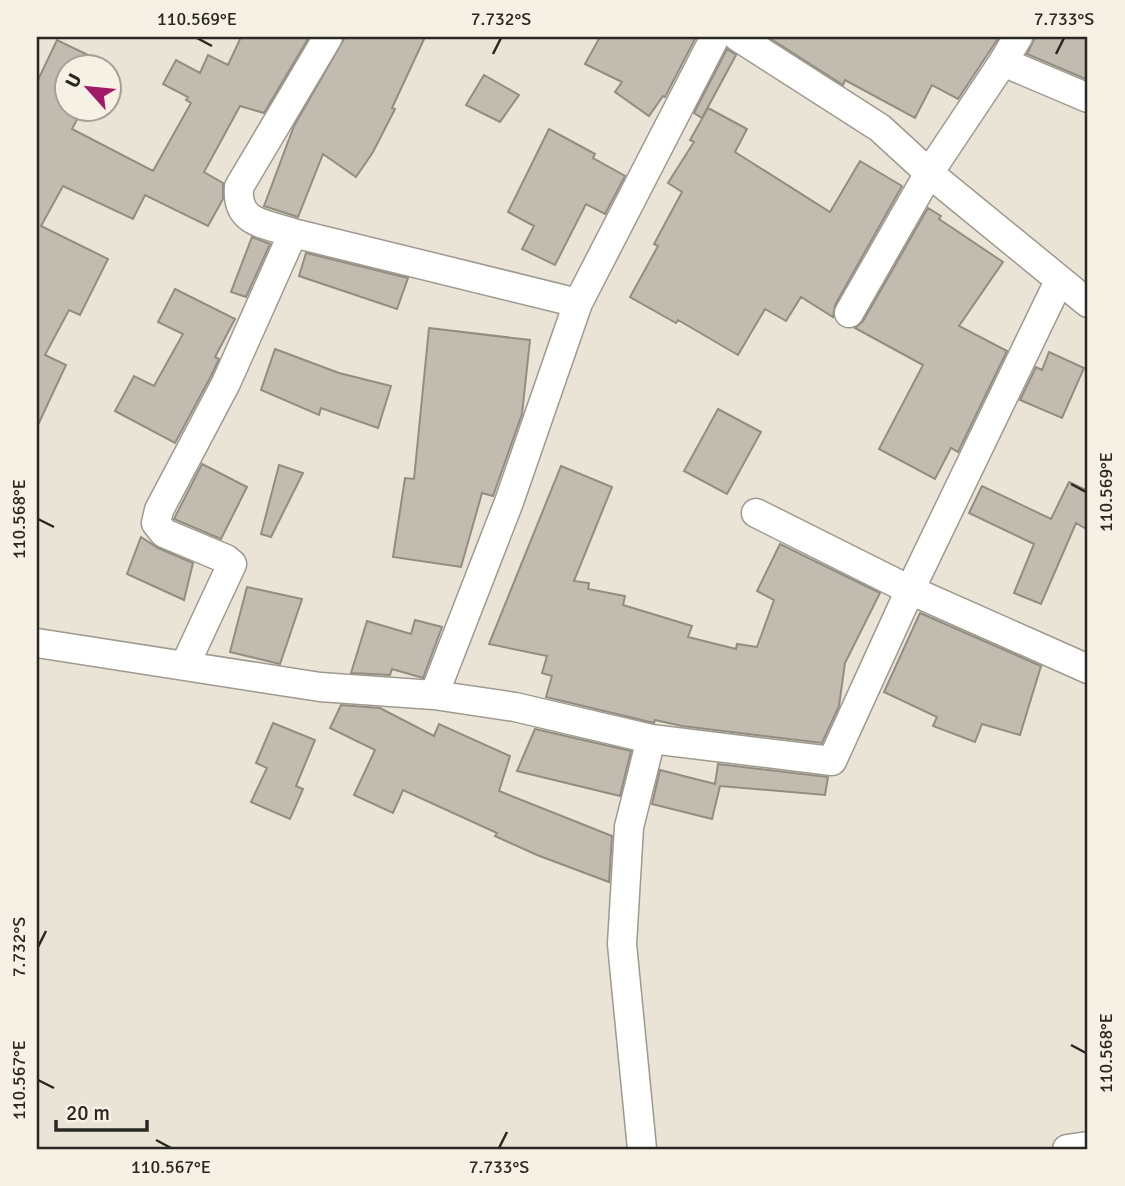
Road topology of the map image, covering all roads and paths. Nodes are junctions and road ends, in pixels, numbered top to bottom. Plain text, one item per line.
1 (328, 37) edge
2 (715, 37) edge
3 (738, 37) edge
4 (1018, 37) edge
5 (1003, 62) junction
6 (1088, 98) edge
7 (929, 173) junction
8 (293, 233) junction
9 (1059, 281) junction
10 (578, 303) junction
11 (1088, 303) edge
12 (849, 313) dead end
13 (756, 513) dead end
14 (910, 590) junction
15 (37, 643) edge
16 (185, 665) junction
17 (1088, 669) edge
18 (434, 695) junction
19 (651, 739) junction
20 (1088, 1146) edge
21 (642, 1149) edge
22 (1067, 1149) edge

1 - 8 street
2 - 10 street
3 - 7 street
4 - 5 street
5 - 6 street
5 - 7 street
7 - 9 street
7 - 12 street
8 - 10 street
8 - 16 street
9 - 11 street
9 - 14 street
10 - 18 street
13 - 14 street
14 - 17 street
14 - 19 street
15 - 16 street
16 - 18 street
18 - 19 street
19 - 21 street
20 - 22 street

